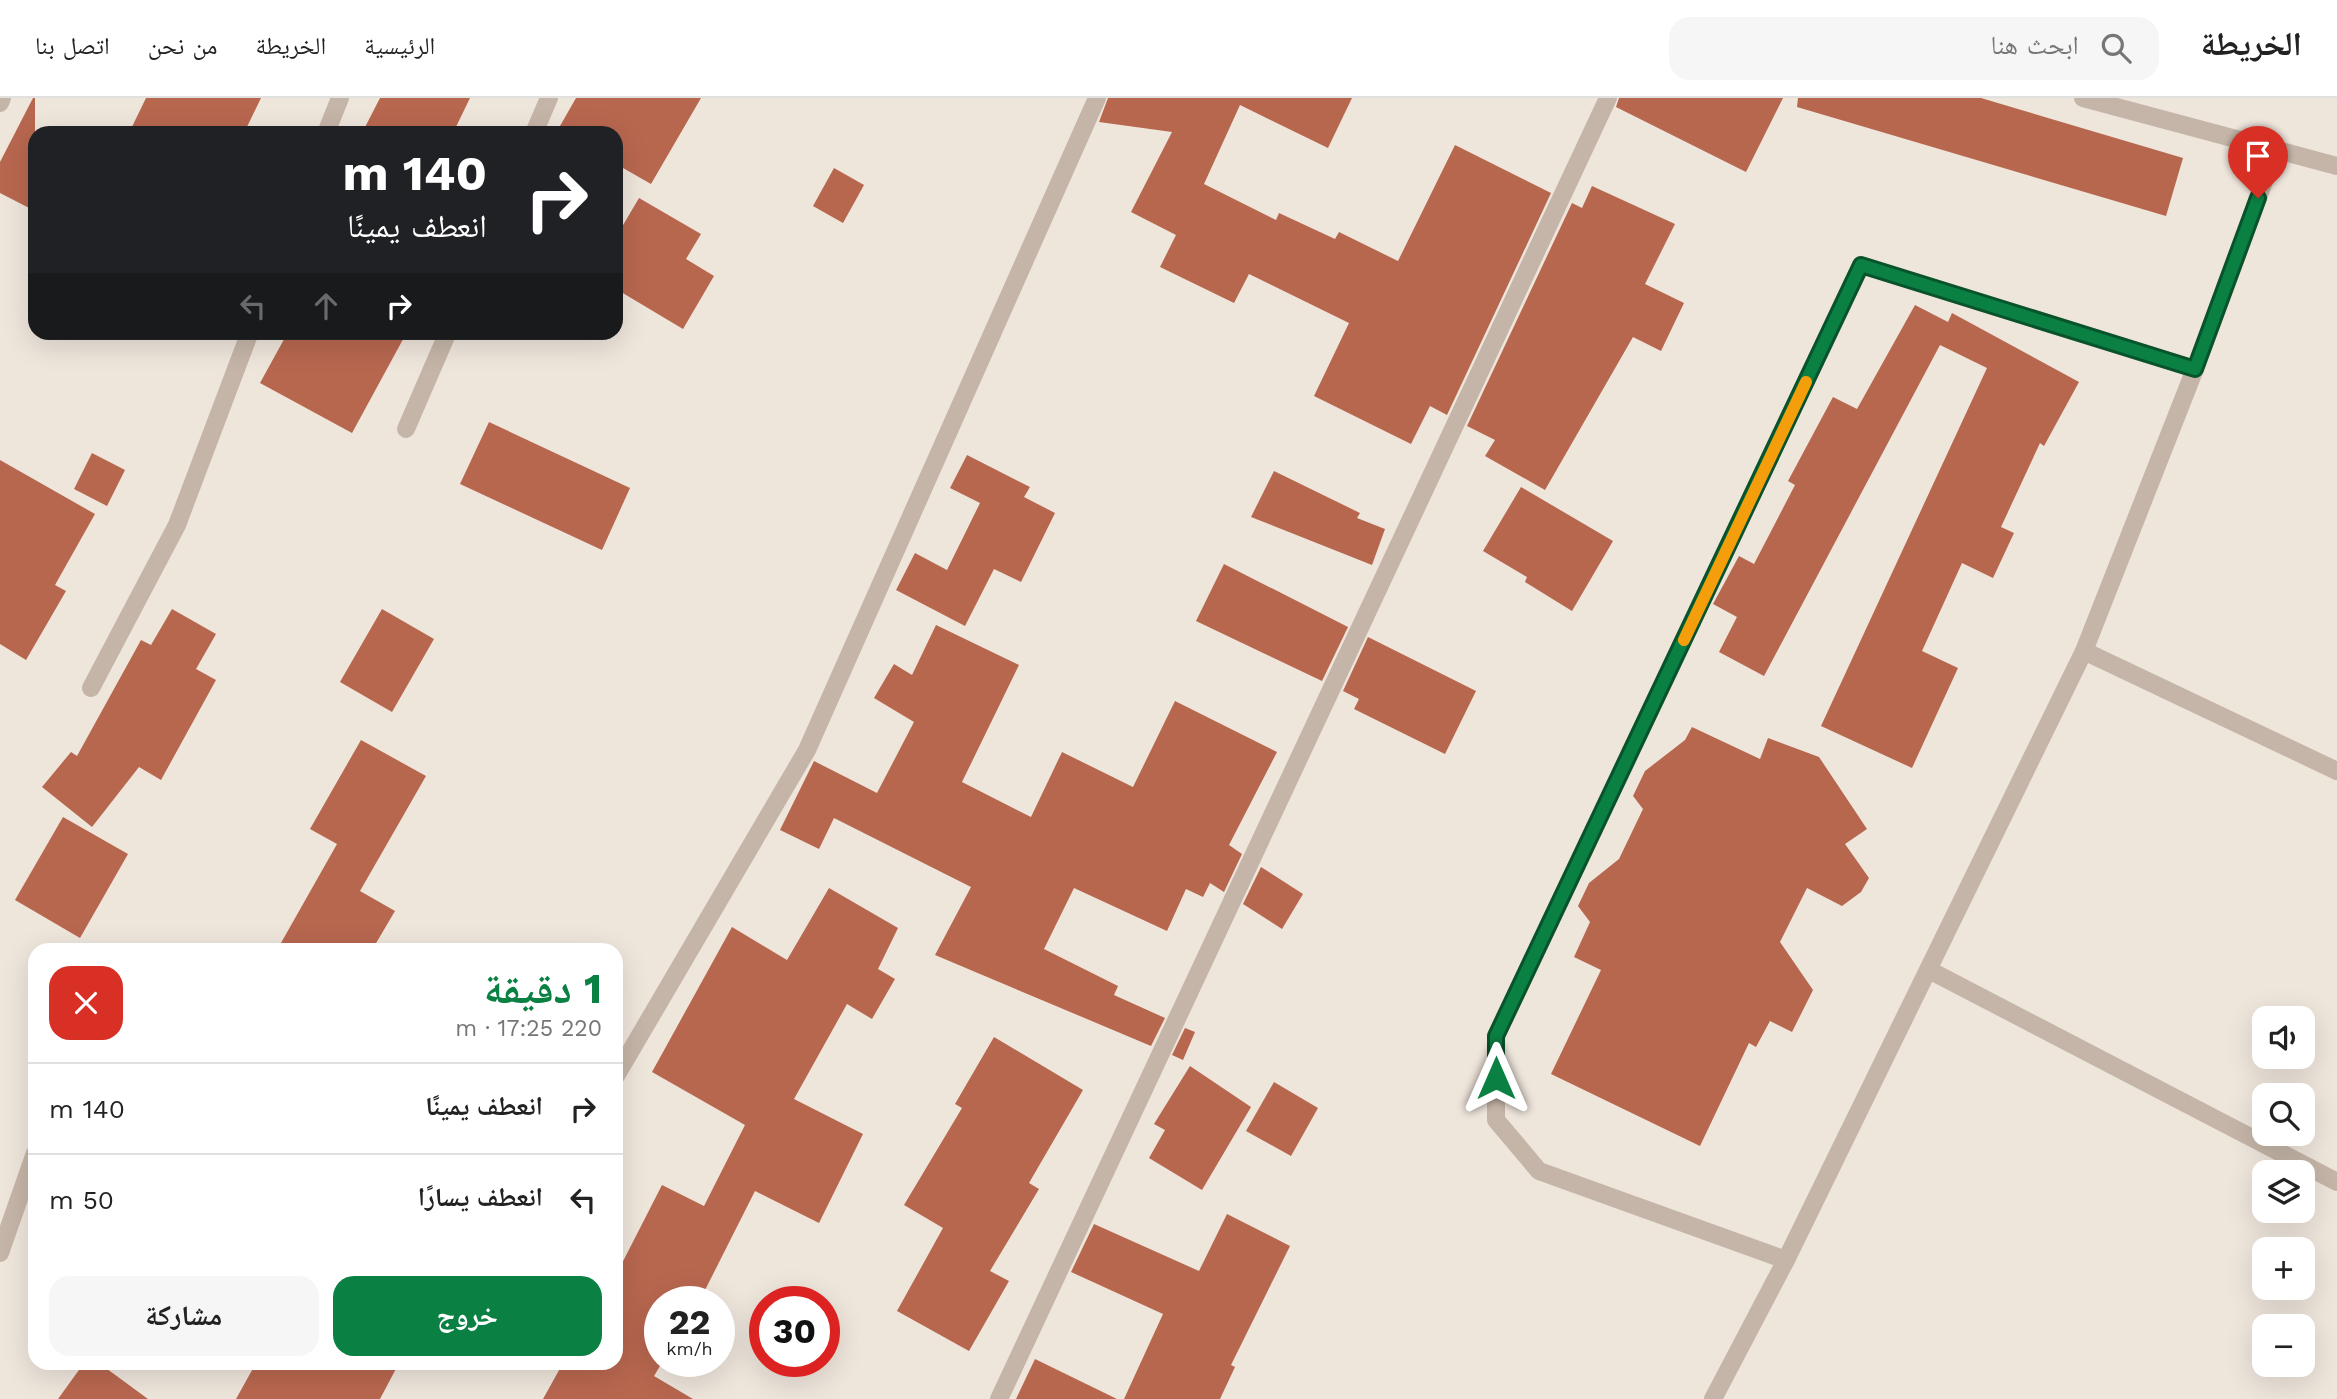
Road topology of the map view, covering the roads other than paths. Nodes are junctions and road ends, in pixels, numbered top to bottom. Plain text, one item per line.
1 (2, 98) edge
2 (340, 98) edge
3 (549, 98) edge
4 (1097, 98) edge
5 (1608, 98) edge
6 (2083, 98) edge
7 (0, 103) edge
8 (329, 126) edge
9 (537, 126) edge
10 (2276, 149) junction
11 (2337, 166) edge
12 (247, 340) edge
13 (445, 340) edge
14 (2195, 369) junction
15 (406, 429) dead end
16 (2084, 651) junction
17 (91, 688) dead end
18 (2337, 771) edge
19 (1929, 970) junction
20 (623, 1064) edge
21 (28, 1173) edge
22 (2337, 1182) edge
23 (0, 1253) edge
24 (1786, 1261) junction
25 (999, 1399) edge
26 (1713, 1399) edge

1 - 7 street
2 - 8 street
3 - 9 street
4 - 20 street
5 - 25 street
6 - 10 street
10 - 11 street
10 - 14 street
12 - 17 street
13 - 15 street
14 - 16 street
14 - 24 street
16 - 18 street
16 - 19 street
19 - 22 street
19 - 24 street
21 - 23 street
24 - 26 street

